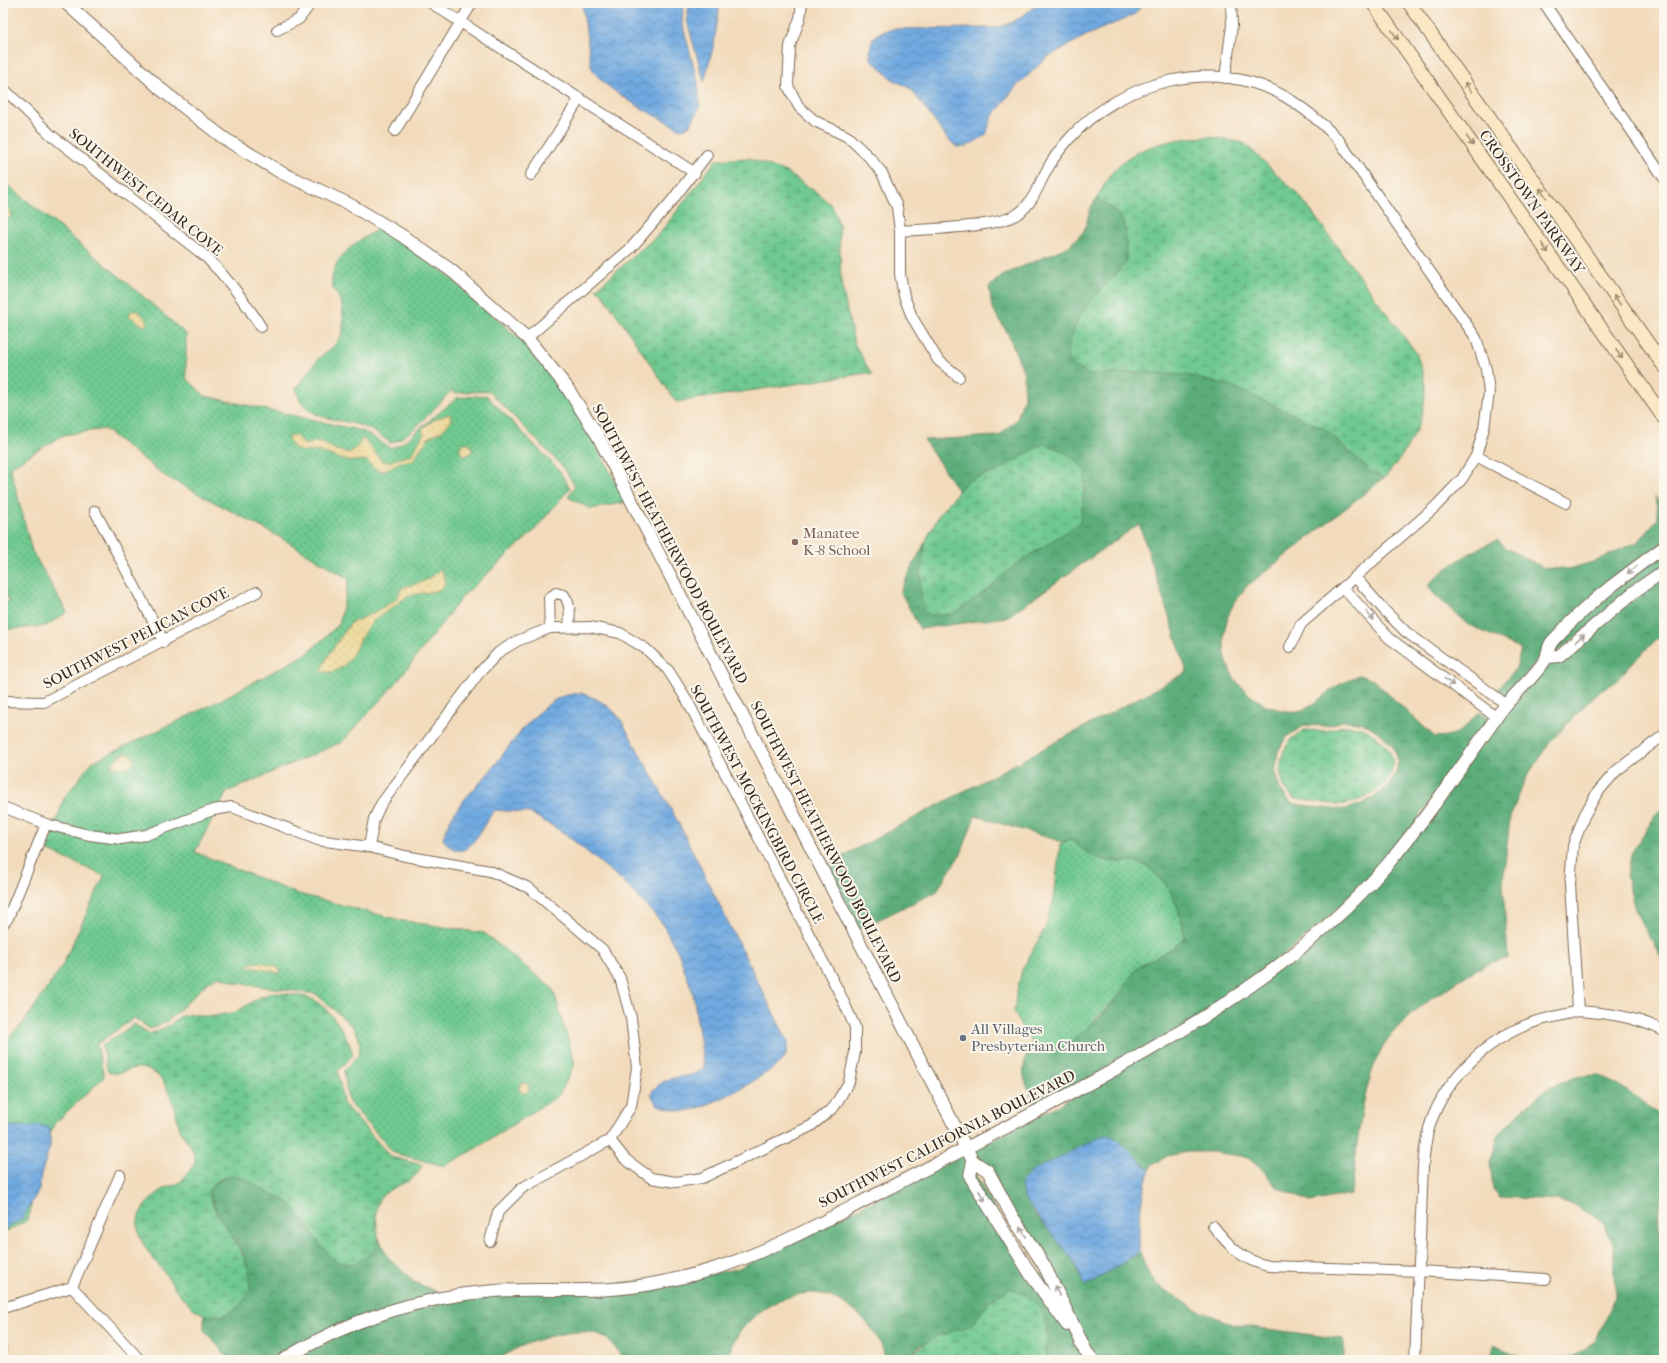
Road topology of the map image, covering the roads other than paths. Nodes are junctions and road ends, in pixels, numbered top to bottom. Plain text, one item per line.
1 (66, 3) edge
2 (78, 3) edge
3 (311, 3) edge
4 (432, 3) edge
5 (472, 3) edge
6 (802, 3) edge
7 (1231, 3) edge
8 (1373, 3) edge
9 (1409, 3) edge
10 (1544, 3) edge
11 (460, 22) junction
12 (96, 29) junction
13 (277, 30) dead end
14 (1225, 78) junction
15 (3, 88) edge
16 (580, 98) junction
17 (395, 131) dead end
18 (707, 155) dead end
19 (695, 173) junction
20 (531, 175) dead end
21 (1664, 178) edge
22 (900, 231) junction
23 (261, 327) dead end
24 (527, 338) junction
25 (1664, 366) edge
26 (959, 377) dead end
27 (1664, 418) edge
28 (1476, 456) junction
29 (1566, 503) dead end
30 (95, 511) dead end
31 (1664, 548) edge
32 (1664, 572) edge
33 (1355, 577) junction
34 (1343, 588) junction
35 (258, 592) dead end
36 (569, 627) junction
37 (550, 628) junction
38 (164, 642) junction
39 (1290, 647) dead end
40 (1548, 657) junction
41 (3, 701) edge
42 (1506, 704) junction
43 (1496, 718) junction
44 (1664, 735) edge
45 (3, 807) edge
46 (46, 824) junction
47 (369, 847) junction
48 (3, 924) edge
49 (1578, 1011) junction
50 (1664, 1031) edge
51 (610, 1140) junction
52 (966, 1148) junction
53 (973, 1161) junction
54 (120, 1175) dead end
55 (1213, 1226) dead end
56 (490, 1241) dead end
57 (1036, 1253) junction
58 (1022, 1262) junction
59 (1419, 1271) junction
60 (1545, 1279) dead end
61 (72, 1287) junction
62 (3, 1308) edge
63 (1089, 1356) edge
64 (140, 1360) edge
65 (283, 1360) edge
66 (1415, 1360) edge

1 - 12 street, SOUTHWEST HEATHERWOOD BOULEVARD
2 - 12 street, SOUTHWEST HEATHERWOOD BOULEVARD
3 - 13 street
4 - 11 street
5 - 11 street
6 - 22 street
7 - 14 street
8 -> 27 main road, CROSSTOWN PARKWAY
25 -> 9 main road, CROSSTOWN PARKWAY
10 - 21 street
11 - 16 street
11 - 17 street
12 - 24 street, SOUTHWEST HEATHERWOOD BOULEVARD
14 - 22 street
14 - 28 street
15 - 23 street, SOUTHWEST CEDAR COVE
16 - 19 street
16 - 20 street
18 - 19 street
19 - 24 street
22 - 26 street
24 - 52 street, SOUTHWEST HEATHERWOOD BOULEVARD
28 - 29 street
28 - 33 street
30 - 38 street
31 -> 40 street, SOUTHWEST CALIFORNIA BOULEVARD
40 -> 32 street, SOUTHWEST CALIFORNIA BOULEVARD
33 - 34 street
33 - 42 street
34 - 39 street
34 -> 43 street
35 - 38 street, SOUTHWEST PELICAN COVE
36 - 37 street, SOUTHWEST MOCKINGBIRD CIRCLE
36 - 37 street
36 - 51 street, SOUTHWEST MOCKINGBIRD CIRCLE
37 - 47 street, SOUTHWEST MOCKINGBIRD CIRCLE
38 - 41 street, SOUTHWEST PELICAN COVE
40 - 42 street, SOUTHWEST CALIFORNIA BOULEVARD
42 - 43 street, SOUTHWEST CALIFORNIA BOULEVARD
43 - 52 street, SOUTHWEST CALIFORNIA BOULEVARD
44 - 49 street
45 - 46 street
46 - 47 street
46 - 48 street
47 - 51 street
49 - 50 street
49 - 59 street
51 - 56 street
52 - 53 street, SOUTHWEST HEATHERWOOD BOULEVARD
52 - 65 street, SOUTHWEST CALIFORNIA BOULEVARD
57 -> 53 street, SOUTHWEST HEATHERWOOD BOULEVARD
53 -> 58 street, SOUTHWEST HEATHERWOOD BOULEVARD
54 - 61 street
55 - 59 street
57 - 58 street
63 -> 57 street, SOUTHWEST HEATHERWOOD BOULEVARD
58 - 63 street, SOUTHWEST HEATHERWOOD BOULEVARD
59 - 60 street
59 - 66 street
61 - 62 street
61 - 64 street

